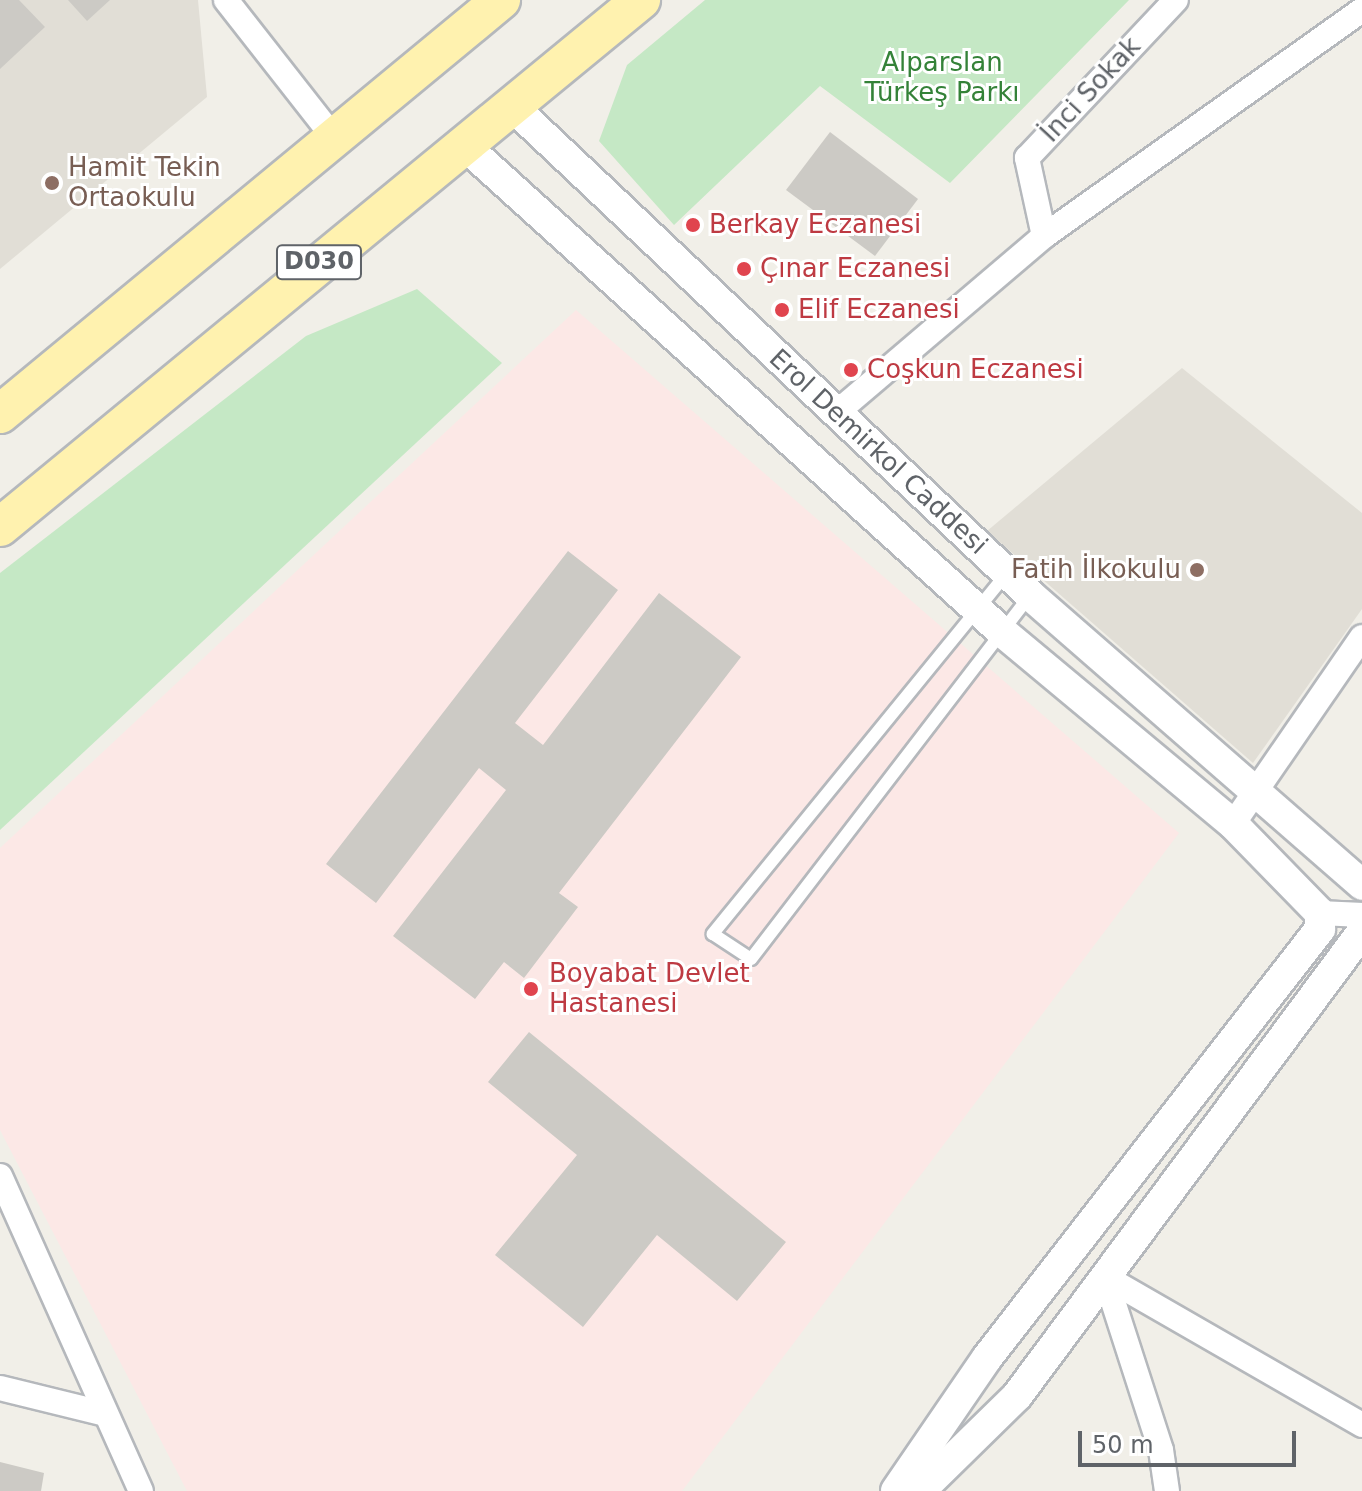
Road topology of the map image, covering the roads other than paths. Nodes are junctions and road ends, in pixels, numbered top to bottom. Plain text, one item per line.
1 (226, 0) edge
2 (501, 0) edge
3 (641, 0) edge
4 (1176, 0) edge
5 (1362, 10) edge
6 (511, 105) junction
7 (332, 135) junction
8 (463, 144) junction
9 (1044, 236) junction
10 (836, 413) junction
11 (0, 414) edge
12 (0, 527) edge
13 (1007, 573) junction
14 (1030, 595) junction
15 (976, 609) junction
16 (1000, 630) junction
17 (1362, 637) edge
18 (1254, 792) junction
19 (1233, 824) junction
20 (1362, 885) edge
21 (1320, 913) junction
22 (1362, 915) edge
23 (1362, 932) edge
24 (0, 1176) edge
25 (1105, 1277) junction
26 (0, 1388) edge
27 (106, 1414) junction
28 (1362, 1425) edge
29 (141, 1491) edge
30 (896, 1491) edge
31 (920, 1491) edge
32 (1167, 1491) edge

1 - 7 street
2 - 7 main road
3 - 6 main road, D030
4 - 9 street, İnci Sokak
5 - 9 street
6 - 8 main road, D030
6 - 10 street, Erol Demirkol Caddesi
7 - 11 main road
8 - 12 main road, D030
8 - 15 street, Erol Demirkol Caddesi
9 - 10 street
10 - 13 street, Erol Demirkol Caddesi
13 - 14 street, Erol Demirkol Caddesi
13 - 15 lane
14 - 16 lane
14 - 18 street, Erol Demirkol Caddesi
15 - 16 street, Erol Demirkol Caddesi
15 - 16 lane
16 - 19 street, Erol Demirkol Caddesi
17 - 18 street
18 - 19 street
18 - 20 street, Erol Demirkol Caddesi
19 - 21 street, Erol Demirkol Caddesi
21 - 22 street
21 - 30 street
23 - 25 street
24 - 27 street
25 - 28 street
25 - 31 street
25 - 32 street
26 - 27 street
27 - 29 street

